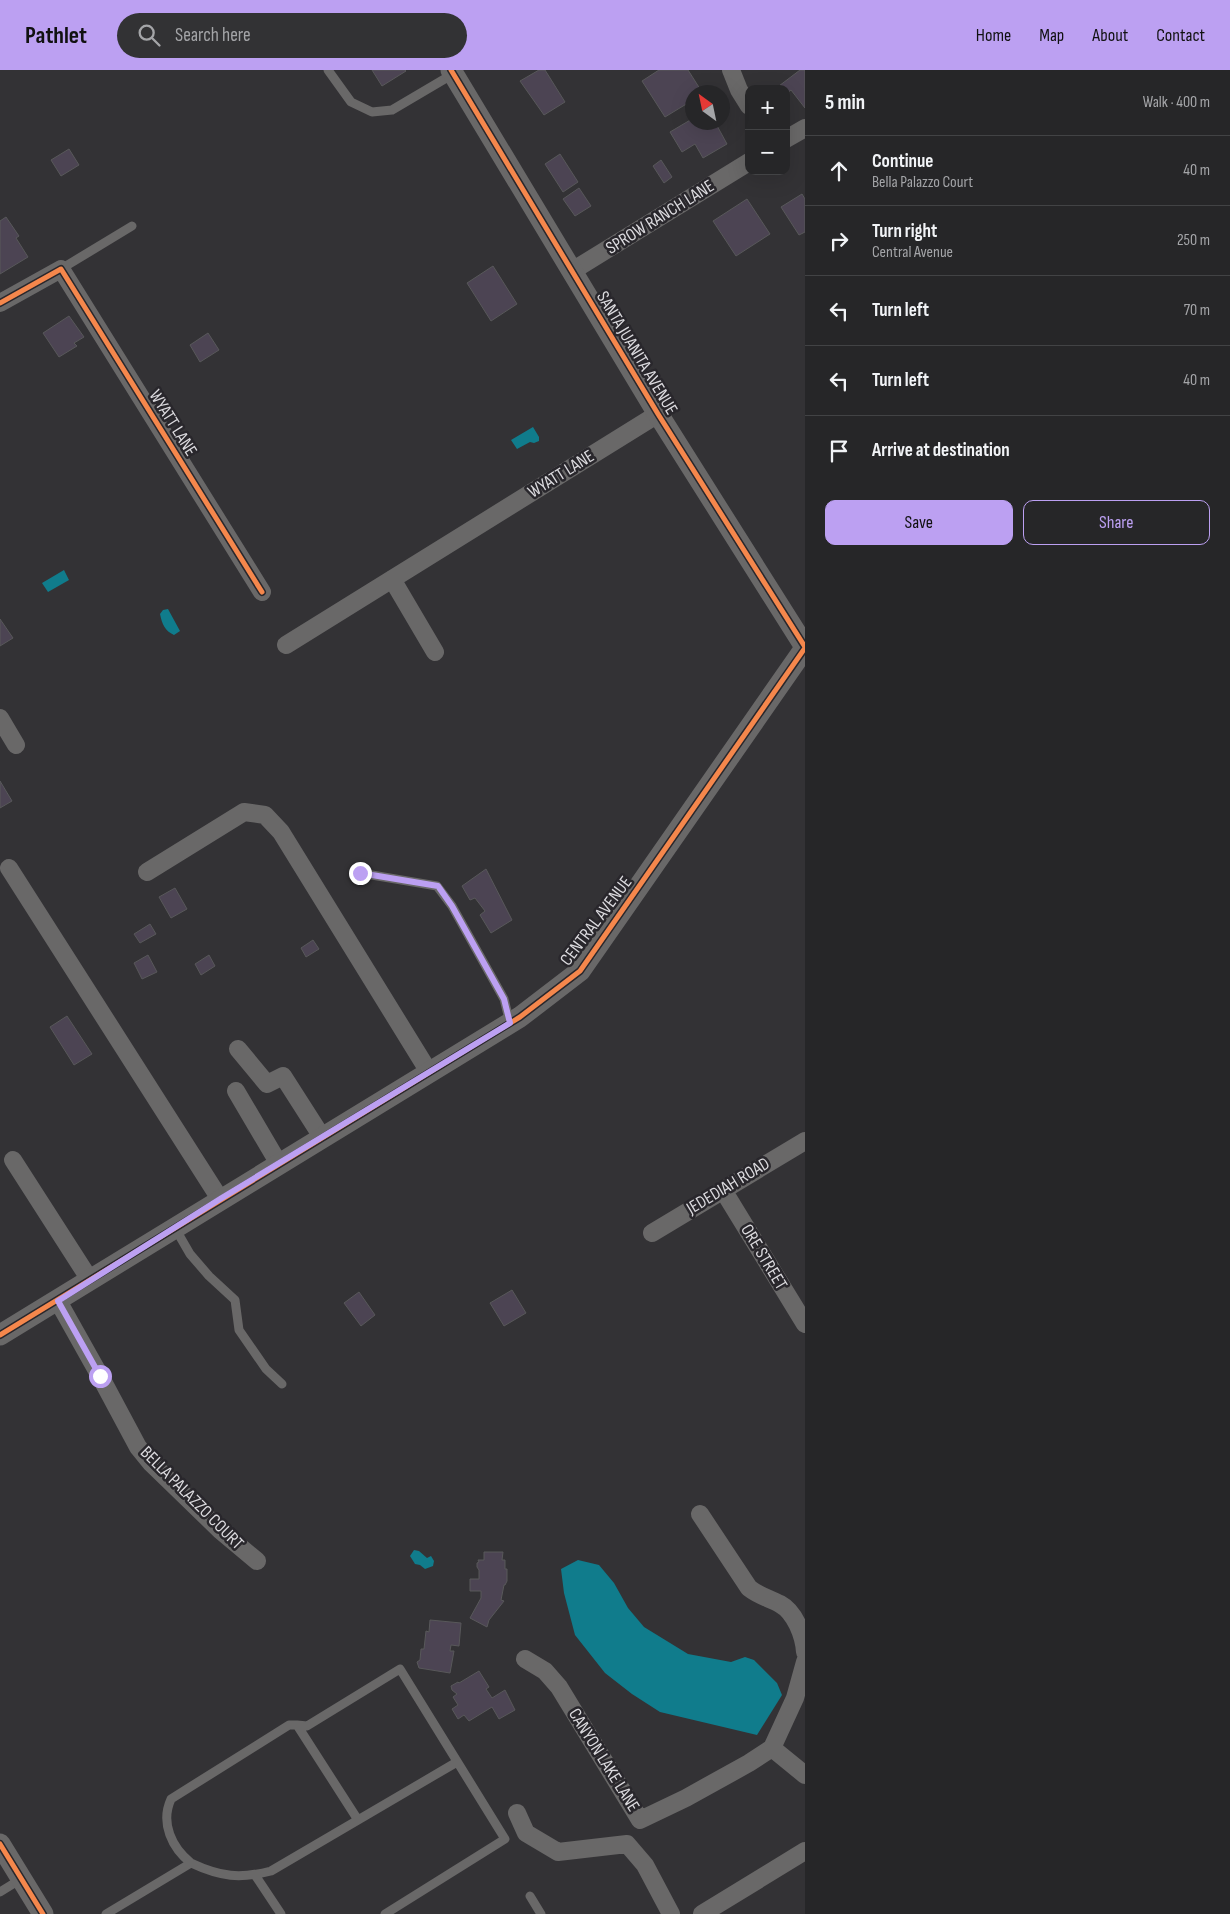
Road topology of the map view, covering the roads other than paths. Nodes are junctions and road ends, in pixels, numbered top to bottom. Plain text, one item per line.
1 (328, 70) edge
2 (731, 70) edge
3 (452, 72) edge
4 (745, 100) edge
5 (805, 128) edge
6 (790, 137) edge
7 (745, 164) edge
8 (132, 226) dead end
9 (61, 269) junction
10 (572, 272) junction
11 (0, 302) edge
12 (658, 414) junction
13 (392, 579) junction
14 (262, 592) dead end
15 (286, 645) dead end
16 (805, 648) edge
17 (435, 652) dead end
18 (0, 718) edge
19 (16, 745) dead end
20 (9, 868) dead end
21 (147, 872) dead end
22 (360, 873) dead end
23 (510, 1023) junction
24 (238, 1049) dead end
25 (429, 1072) junction
26 (236, 1091) dead end
27 (322, 1137) junction
28 (805, 1141) edge
29 (13, 1160) dead end
30 (279, 1164) junction
31 (723, 1190) junction
32 (220, 1199) junction
33 (175, 1228) junction
34 (652, 1232) dead end
35 (90, 1280) junction
36 (58, 1301) junction
37 (805, 1324) edge
38 (0, 1335) edge
39 (282, 1384) dead end
40 (700, 1514) dead end
41 (257, 1561) dead end
42 (805, 1652) edge
43 (526, 1659) dead end
44 (805, 1662) edge
45 (297, 1725) junction
46 (772, 1748) junction
47 (457, 1762) junction
48 (805, 1775) edge
49 (517, 1813) dead end
50 (358, 1820) junction
51 (0, 1844) edge
52 (805, 1851) edge
53 (192, 1863) junction
54 (255, 1875) junction
55 (21, 1879) junction
56 (0, 1892) edge
57 (530, 1896) dead end
58 (43, 1914) edge
59 (106, 1914) edge
60 (281, 1914) edge
61 (385, 1914) edge
62 (540, 1914) edge
63 (671, 1914) edge
64 (702, 1914) edge

1 - 3 lane
2 - 4 street
3 - 10 street, SANTA JUANITA AVENUE
5 - 6 street
7 - 10 street, SPROW RANCH LANE
8 - 9 lane
9 - 11 street
9 - 14 street, WYATT LANE
10 - 12 street, SANTA JUANITA AVENUE
12 - 13 street, WYATT LANE
12 - 16 street, SANTA JUANITA AVENUE
13 - 15 street, WYATT LANE
13 - 17 street
16 - 23 street, CENTRAL AVENUE
18 - 19 street
20 - 32 street
21 - 25 street
22 - 23 lane
23 - 25 street, CENTRAL AVENUE
24 - 27 street
25 - 27 street, CENTRAL AVENUE
26 - 30 street
27 - 30 street, CENTRAL AVENUE
28 - 31 street, JEDEDIAH ROAD
29 - 35 street
30 - 32 street, CENTRAL AVENUE
31 - 34 street, JEDEDIAH ROAD
31 - 37 street, ORE STREET
32 - 33 street, CENTRAL AVENUE
33 - 35 street, CENTRAL AVENUE
33 - 39 lane
35 - 36 street, CENTRAL AVENUE
36 - 38 street, CENTRAL AVENUE
36 - 41 street, BELLA PALAZZO COURT
40 - 42 street
43 - 46 street, CANYON LAKE LANE
44 - 46 street
45 - 47 lane
45 - 50 lane
45 - 53 lane
46 - 48 street
47 - 50 lane
47 - 61 lane
49 - 63 street
50 - 54 lane
51 - 55 street
52 - 64 street
53 - 54 lane
53 - 59 lane
54 - 60 lane
55 - 56 lane
55 - 58 street
57 - 62 lane

